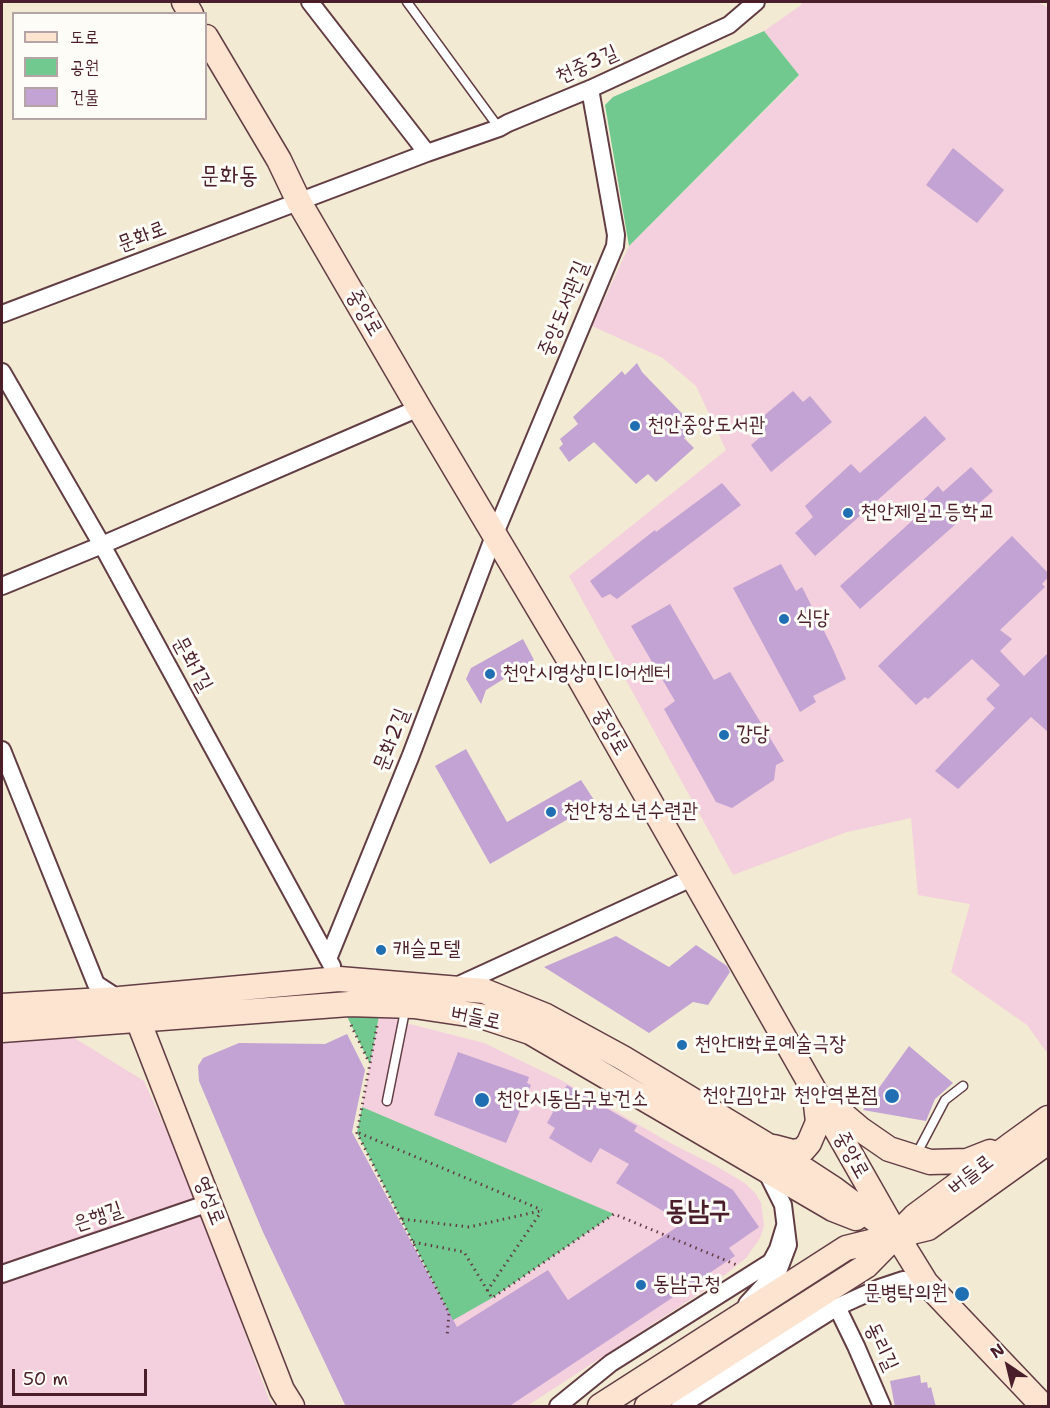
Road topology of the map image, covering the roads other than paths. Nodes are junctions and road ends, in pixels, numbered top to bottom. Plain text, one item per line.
1 (310, 2) edge
2 (407, 2) edge
3 (756, 2) edge
4 (207, 39) edge
5 (590, 89) junction
6 (499, 128) junction
7 (427, 153) junction
8 (299, 202) junction
9 (2, 314) edge
10 (2, 372) edge
11 (419, 408) junction
12 (495, 536) junction
13 (102, 545) junction
14 (2, 586) edge
15 (2, 750) edge
16 (694, 877) junction
17 (334, 969) junction
18 (451, 988) junction
19 (119, 999) junction
20 (2, 1006) edge
21 (406, 1006) junction
22 (138, 1020) junction
23 (2, 1030) edge
24 (963, 1086) dead end
25 (815, 1091) junction
26 (387, 1101) dead end
27 (1048, 1118) edge
28 (765, 1144) junction
29 (1012, 1144) junction
30 (1045, 1150) edge
31 (915, 1157) junction
32 (764, 1168) junction
33 (209, 1203) junction
34 (784, 1226) junction
35 (897, 1236) junction
36 (2, 1274) edge
37 (926, 1283) junction
38 (837, 1307) junction
39 (730, 1322) junction
40 (292, 1407) edge
41 (558, 1407) edge
42 (600, 1407) edge
43 (647, 1407) edge
44 (680, 1407) edge
45 (882, 1407) edge
46 (1043, 1407) edge

1 - 7 street
2 - 6 lane
3 - 5 street, 천중3길
4 - 8 street, 중앙로
5 - 6 street, 천중3길
5 - 12 street, 중앙도서관길
6 - 7 street, 천중3길
7 - 8 street, 천중3길
8 - 9 street, 문화로
8 - 11 street, 중앙로
10 - 13 street, 문화1길
11 - 12 street, 중앙로
11 - 13 street
12 - 16 street, 중앙로
12 - 17 street, 문화2길
13 - 14 street
13 - 17 street, 문화1길
15 - 19 street
16 - 18 street, 버들로
16 - 25 street, 중앙로
17 - 18 street, 버들로
17 - 19 street, 버들로
18 - 28 street, 버들로
19 - 20 street, 버들로
19 - 22 street, 영성로
21 - 22 street, 버들로
21 - 26 lane
21 - 32 street, 버들로
22 - 23 street, 버들로
22 - 33 street, 영성로
24 - 31 lane
25 - 28 street
25 - 31 street
25 - 35 street, 중앙로
27 - 29 street, 버들로
28 - 35 street, 버들로
29 - 31 street
29 - 35 street, 버들로
30 - 35 street, 버들로
32 - 34 street
32 - 35 street, 버들로
33 - 36 street, 은행길
33 - 40 street, 영성로
34 - 39 street
34 - 41 street
35 - 37 street, 중앙로
35 - 39 street
35 - 43 street
37 - 38 street
37 - 46 street, 중앙로
38 - 44 street
38 - 45 street, 동리길
39 - 42 street

